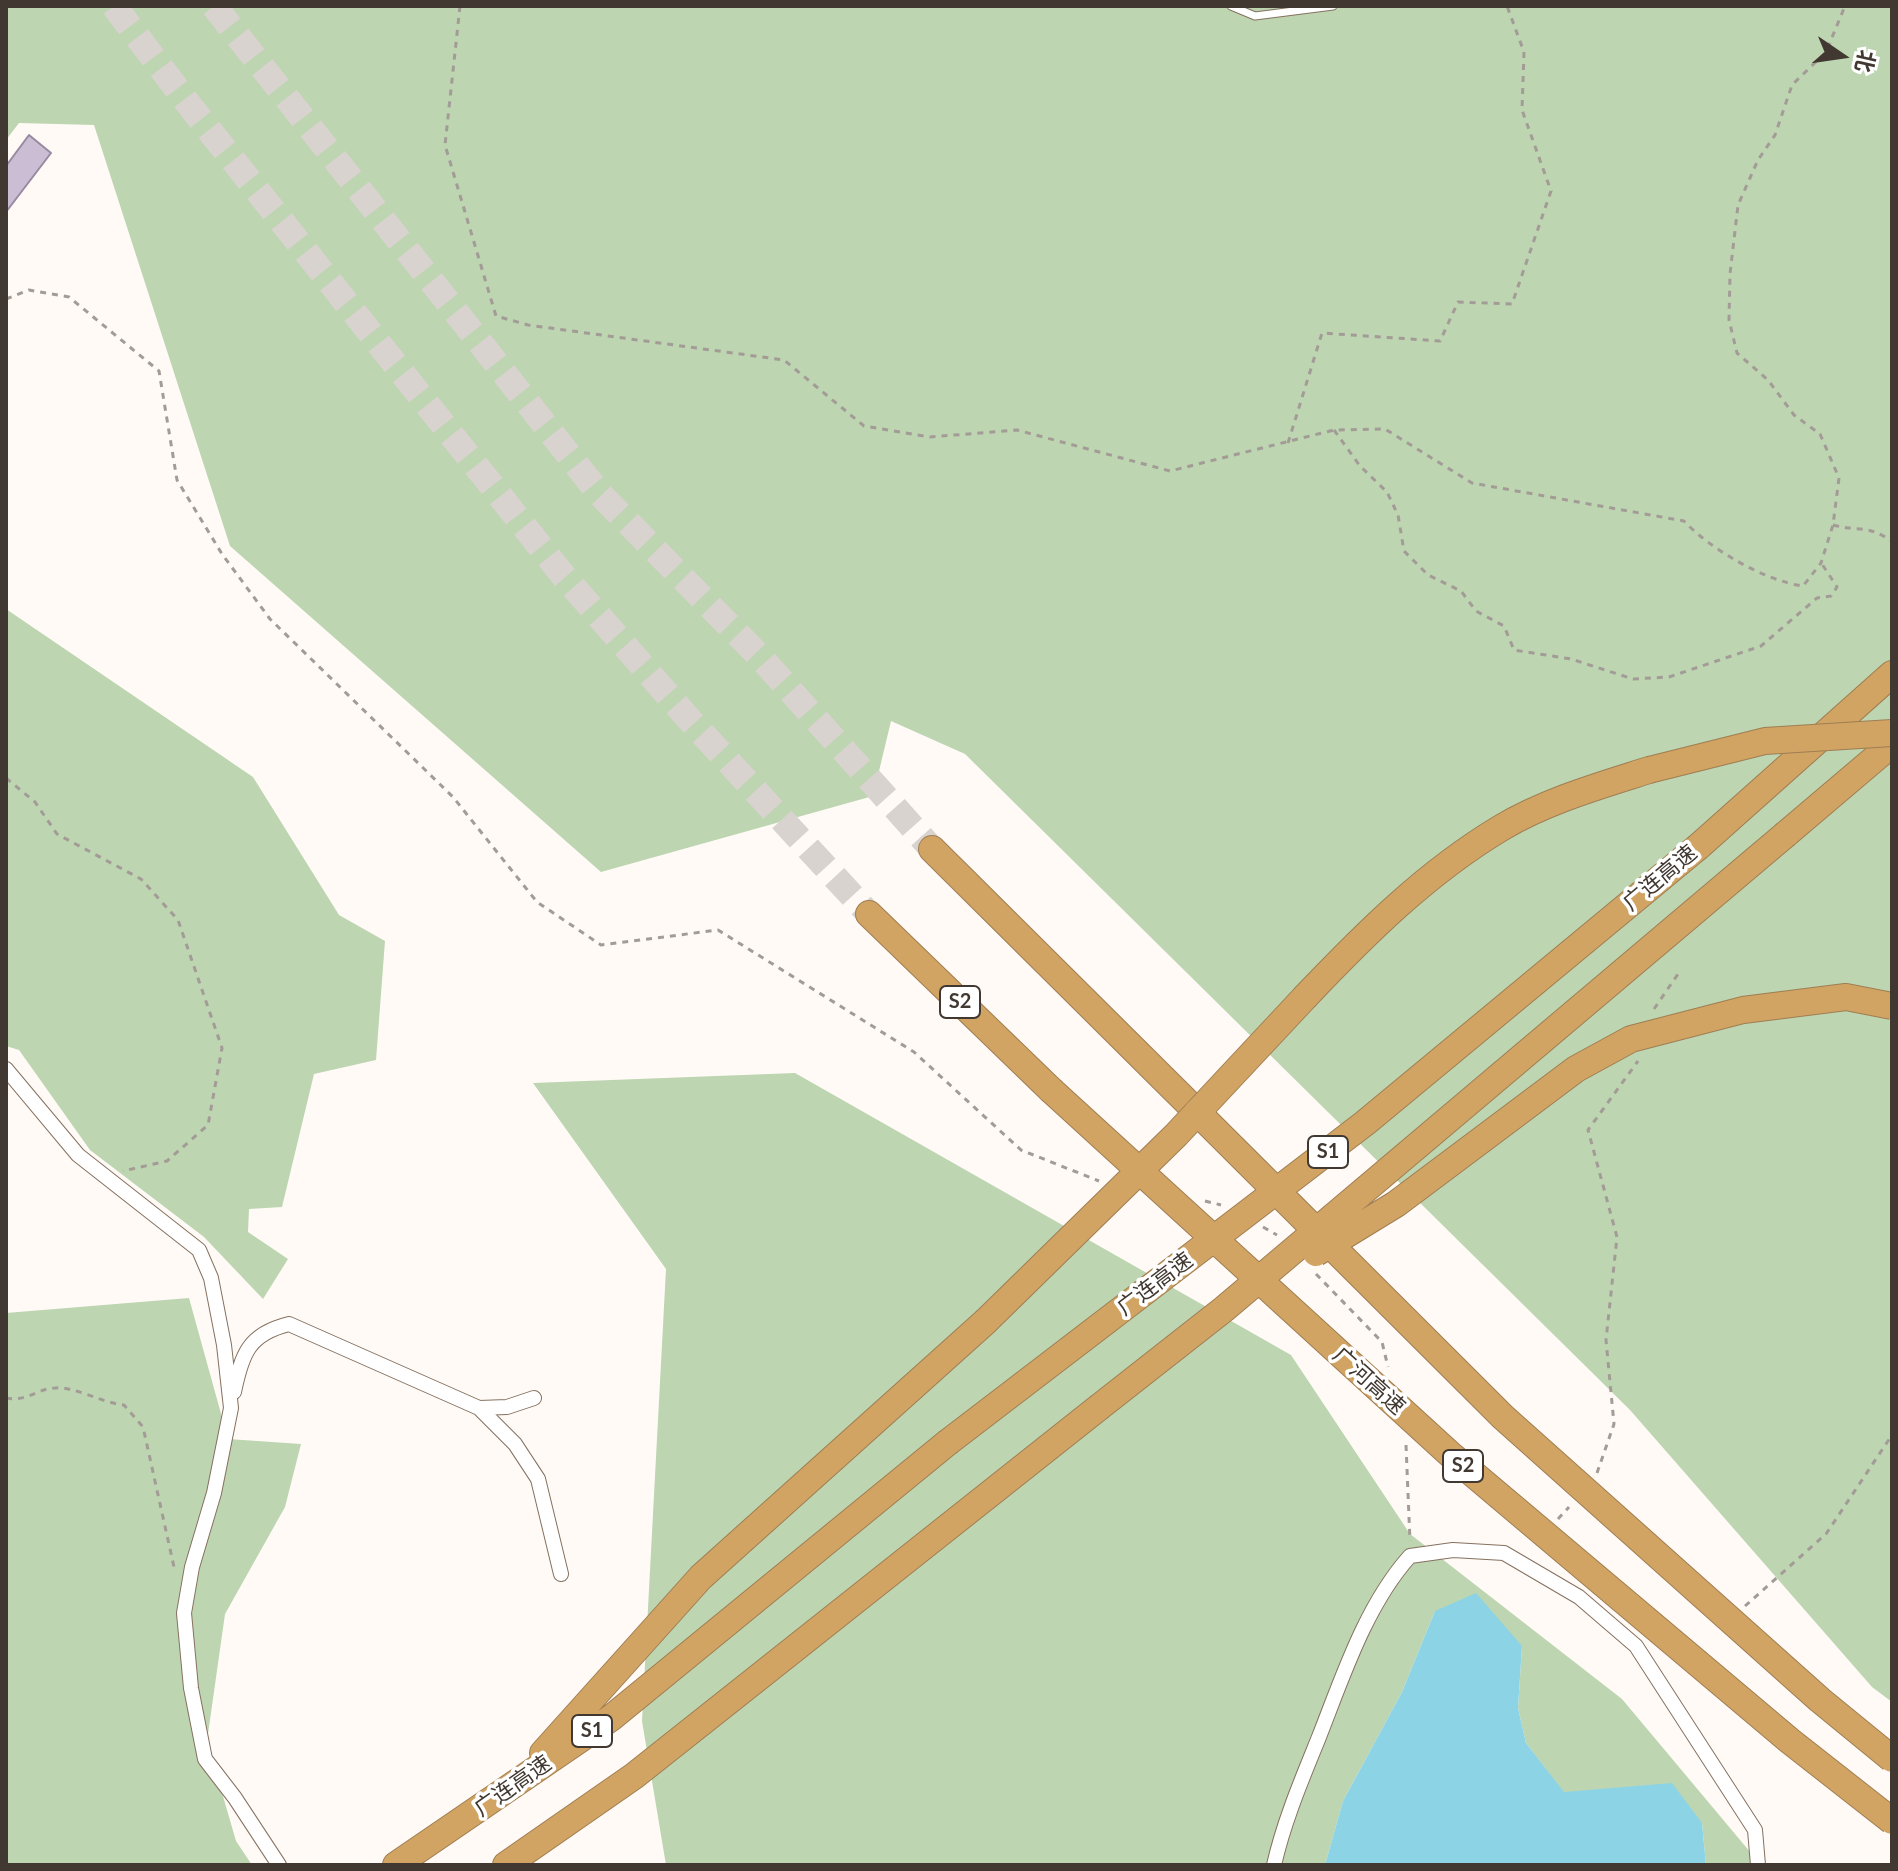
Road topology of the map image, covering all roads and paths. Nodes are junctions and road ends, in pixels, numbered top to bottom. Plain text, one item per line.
1 (460, 6) edge
2 (1231, 6) edge
3 (1333, 6) edge
4 (1507, 6) edge
5 (1845, 6) edge
6 (6, 299) edge
7 (1334, 430) junction
8 (1288, 443) junction
9 (1833, 525) junction
10 (1892, 541) edge
11 (1821, 563) junction
12 (1892, 674) edge
13 (1892, 733) edge
14 (1892, 744) edge
15 (6, 778) edge
16 (932, 849) tunnel mouth
17 (869, 914) tunnel mouth
18 (1678, 974) dead end
19 (1892, 1006) edge
20 (1651, 1014) dead end
21 (1640, 1053) dead end
22 (6, 1069) edge
23 (105, 1175) junction
24 (1108, 1182) dead end
25 (1202, 1200) dead end
26 (1229, 1210) dead end
27 (1254, 1223) dead end
28 (1279, 1236) dead end
29 (1310, 1267) dead end
30 (1224, 1309) junction
31 (1389, 1373) dead end
32 (6, 1398) edge
33 (534, 1398) dead end
34 (231, 1408) junction
35 (479, 1408) junction
36 (1403, 1434) dead end
37 (1892, 1435) edge
38 (1589, 1482) dead end
39 (1570, 1506) dead end
40 (1549, 1525) dead end
41 (1410, 1556) junction
42 (561, 1574) dead end
43 (189, 1581) junction
44 (1742, 1610) dead end
45 (1892, 1759) edge
46 (514, 1785) junction
47 (1892, 1821) edge
48 (279, 1865) edge
49 (396, 1865) edge
50 (506, 1865) edge
51 (1274, 1865) edge
52 (1758, 1865) edge

1 - 8 path
2 - 3 lane
4 - 8 path
5 - 9 path
6 - 24 path
7 - 8 path
7 - 11 path
7 - 11 path
9 - 10 path
9 - 11 path
12 - 46 highway, 广连高速 / S1, bridge
13 - 46 highway, bridge
14 - 30 highway, S1, bridge
15 - 23 path
16 - 45 highway, bridge
17 - 47 highway, 广河高速 / S2, bridge
18 - 20 path
19 - 30 highway, bridge
21 - 38 path
22 - 23 street
23 - 34 street
25 - 26 path
27 - 28 path
29 - 31 path
30 - 50 highway, S1, bridge
32 - 43 path
33 - 35 street
34 - 35 street
34 - 43 street
35 - 42 street
36 - 41 path
37 - 44 path
39 - 40 path
41 - 51 street
41 - 52 street
43 - 48 street
46 - 49 highway, 广连高速 / S1

